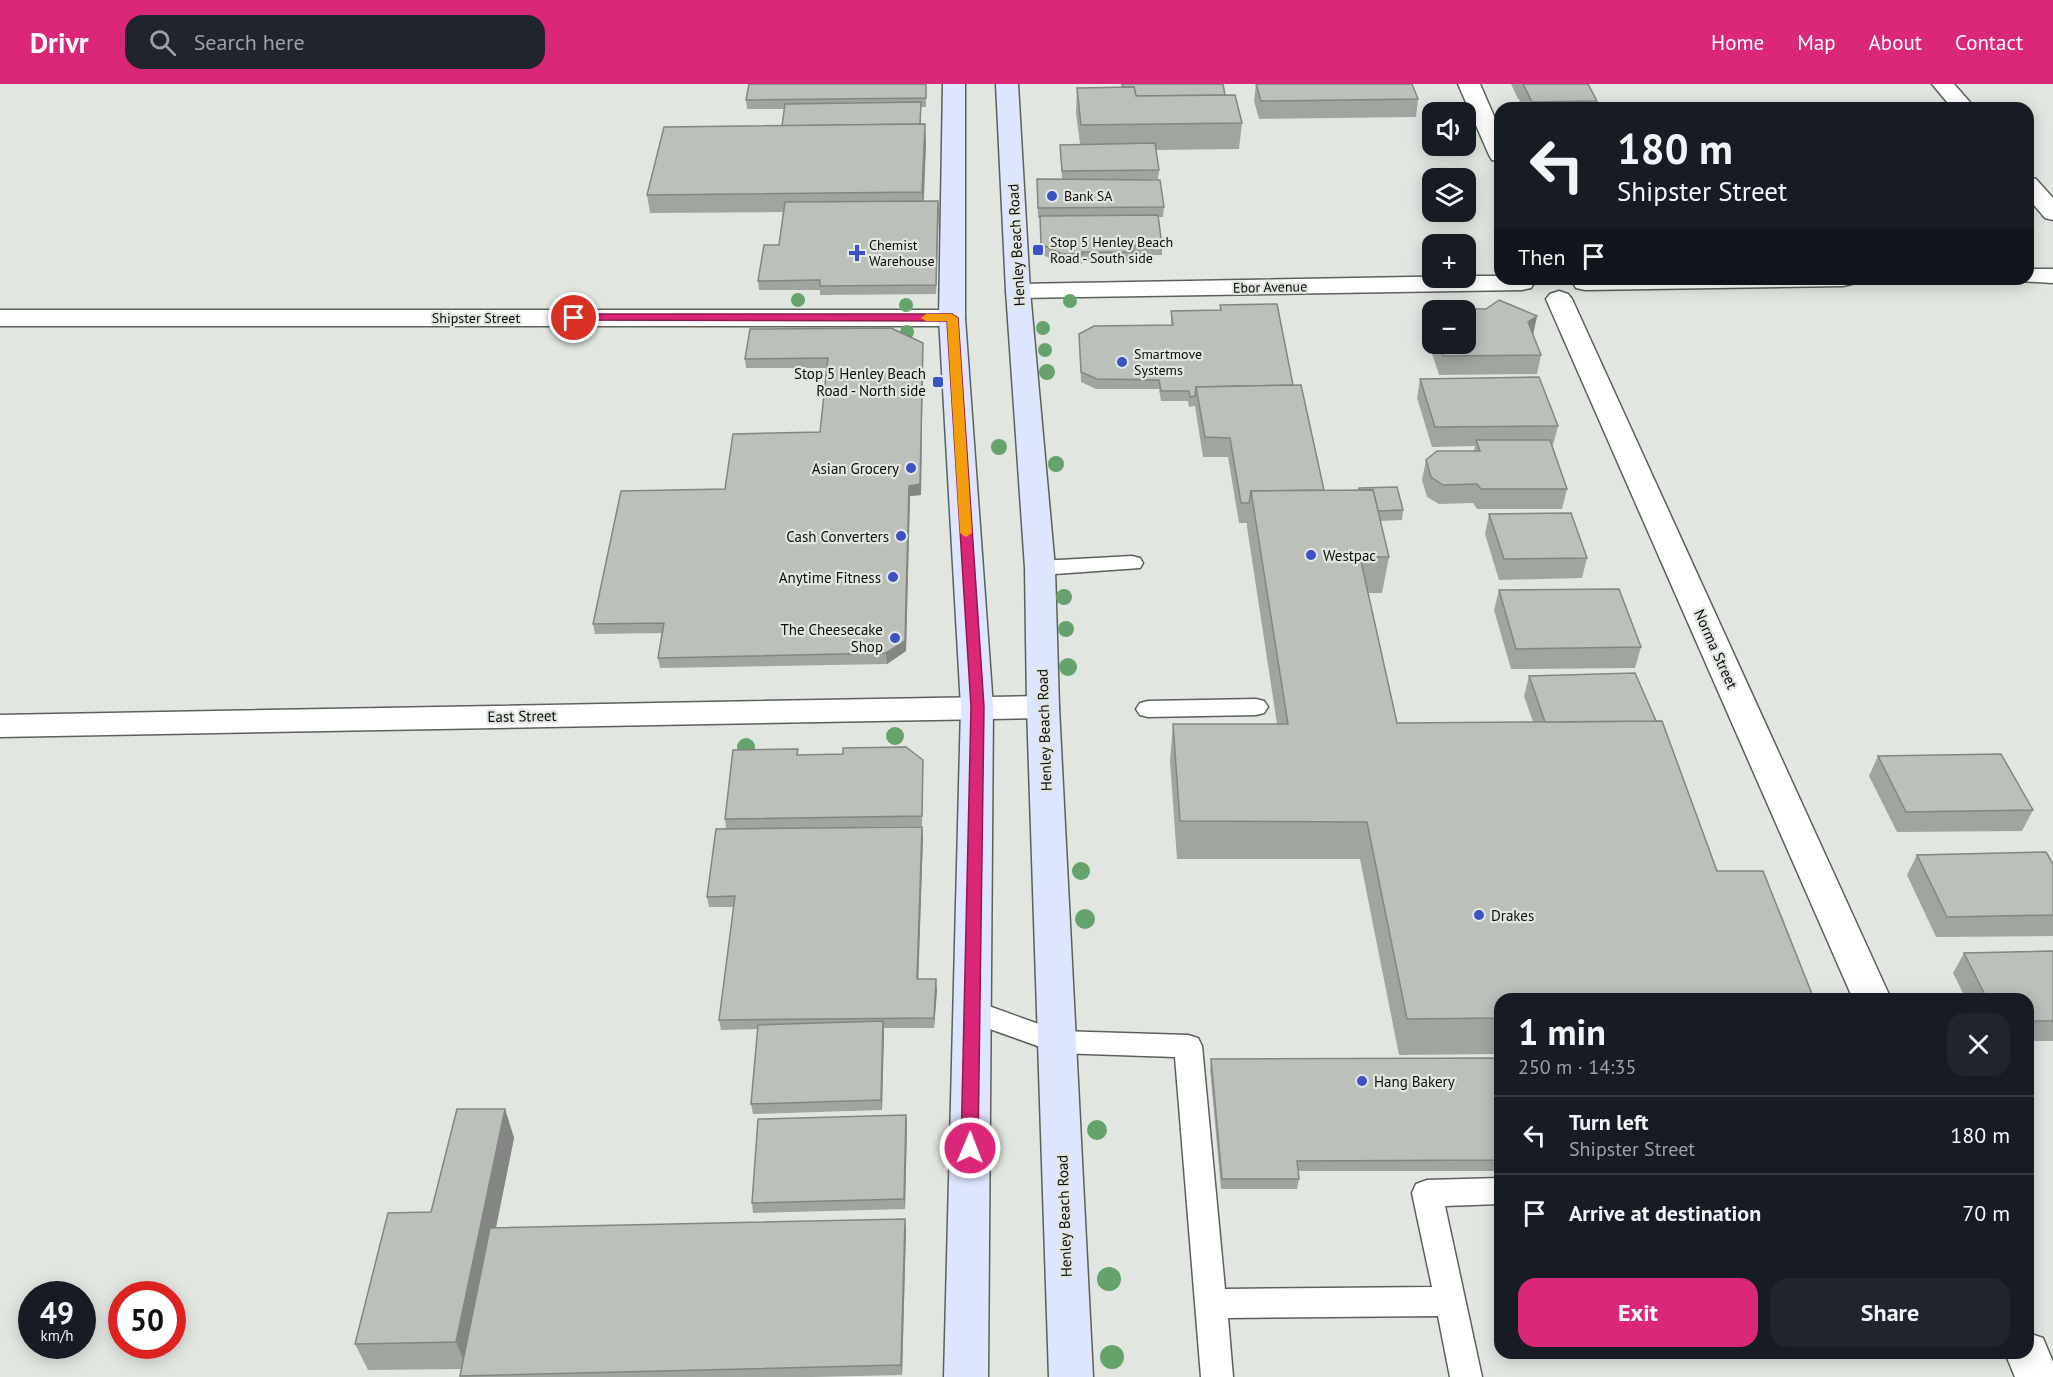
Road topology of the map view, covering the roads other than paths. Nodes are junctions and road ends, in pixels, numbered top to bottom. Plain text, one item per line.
1 (954, 84) edge
2 (1007, 84) edge
3 (1469, 84) edge
4 (1943, 84) edge
5 (1959, 102) edge
6 (1494, 141) edge
7 (2034, 191) edge
8 (2053, 213) edge
9 (2034, 276) edge
10 (2053, 276) edge
11 (1494, 282) edge
12 (1526, 285) edge
13 (1585, 285) edge
14 (1018, 291) junction
15 (1559, 299) junction
16 (0, 318) edge
17 (952, 318) junction
18 (1132, 563) dead end
19 (1040, 568) junction
20 (977, 707) junction
21 (1043, 707) junction
22 (1256, 707) dead end
23 (1148, 709) dead end
24 (0, 726) edge
25 (1869, 993) edge
26 (972, 1011) junction
27 (1057, 1042) junction
28 (1494, 1191) edge
29 (1451, 1301) junction
30 (1212, 1304) junction
31 (2030, 1359) edge
32 (966, 1377) edge
33 (1071, 1377) edge
34 (1217, 1377) edge
35 (1466, 1377) edge
36 (2037, 1377) edge

1 - 17 main road
2 - 14 main road, Henley Beach Road
3 - 6 street
4 - 5 street
7 - 8 street
9 - 10 street
11 - 14 street, Ebor Avenue
12 - 15 street
13 - 15 street
14 - 19 main road, Henley Beach Road
15 - 25 street, Norma Street
16 - 17 street, Shipster Street
17 - 20 main road
18 - 19 lane
19 - 21 main road, Henley Beach Road
20 - 21 street, East Street
20 - 24 street, East Street
20 - 26 main road
21 - 27 main road, Henley Beach Road
22 - 23 lane
26 - 27 lane
26 - 32 main road
27 - 30 lane
27 - 33 main road, Henley Beach Road
28 - 29 lane
29 - 30 lane
29 - 35 lane
30 - 34 lane
31 - 36 street

